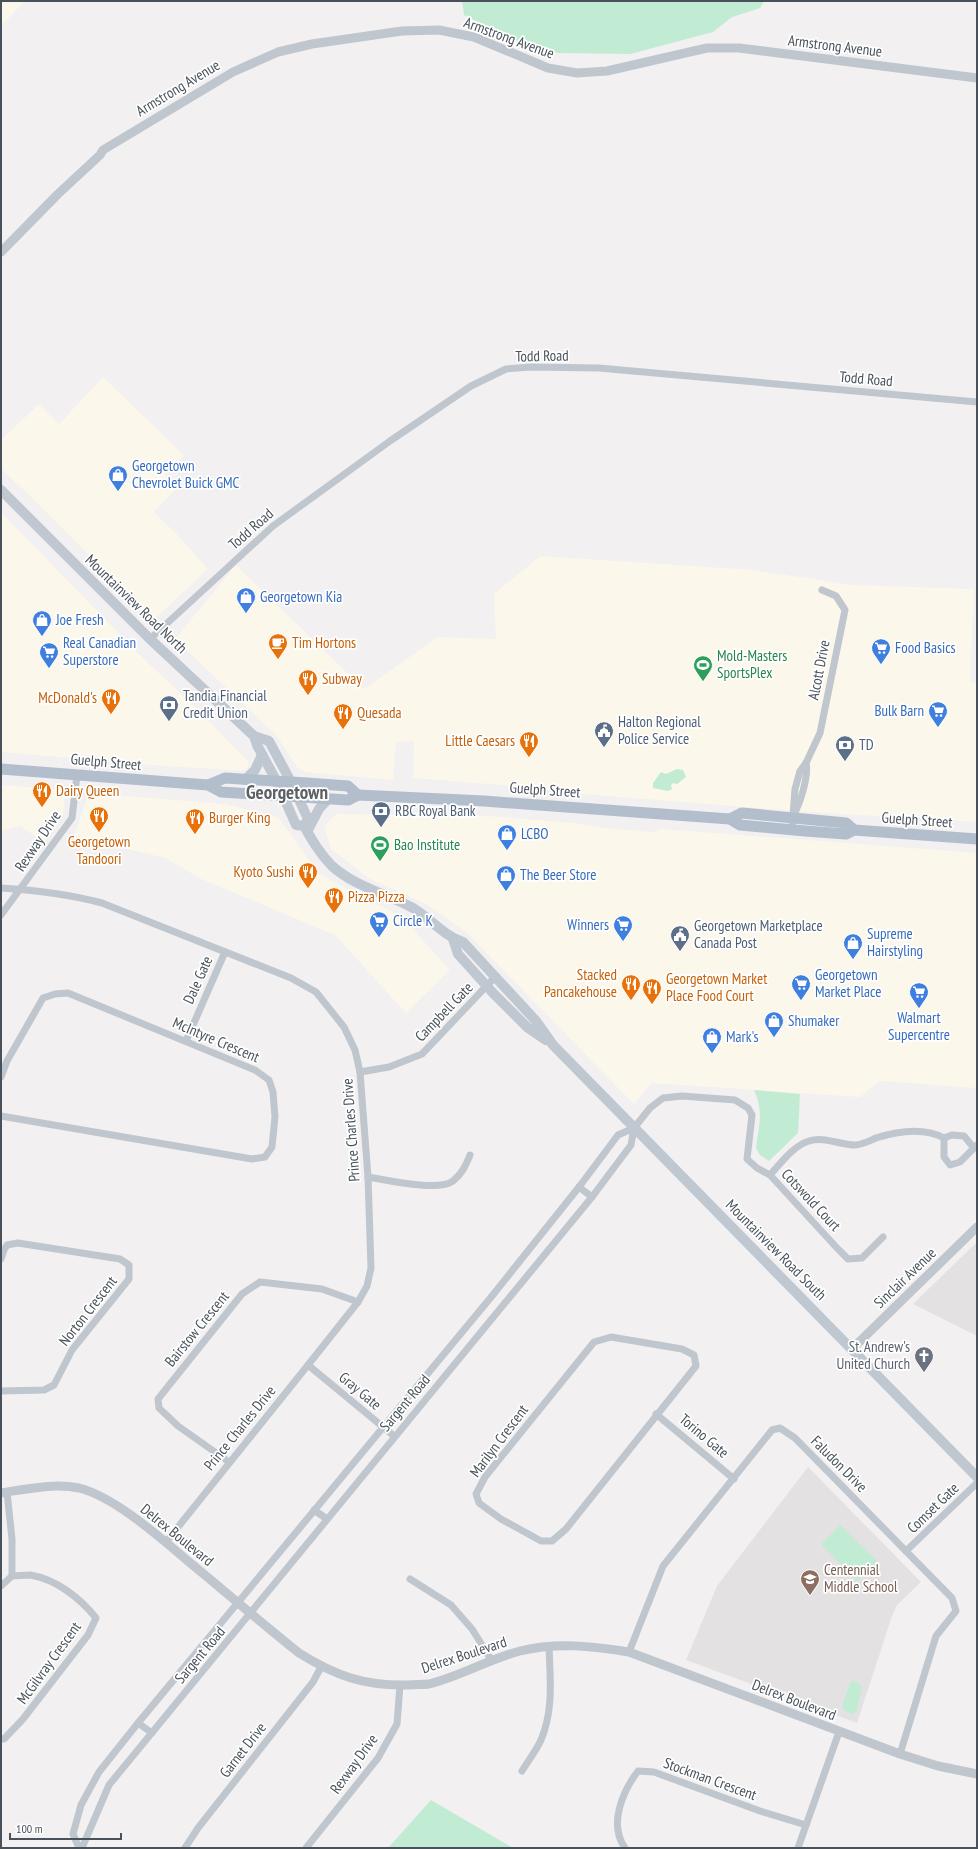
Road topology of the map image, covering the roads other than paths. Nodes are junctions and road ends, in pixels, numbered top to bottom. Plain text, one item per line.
1 (977, 78) edge
2 (1, 252) edge
3 (977, 402) edge
4 (1, 490) edge
5 (822, 590) dead end
6 (150, 639) junction
7 (254, 736) junction
8 (262, 755) junction
9 (1, 769) edge
10 (77, 775) junction
11 (245, 780) junction
12 (277, 782) junction
13 (291, 782) junction
14 (208, 785) junction
15 (358, 795) junction
16 (283, 796) junction
17 (298, 797) junction
18 (328, 799) junction
19 (792, 818) junction
20 (730, 819) junction
21 (305, 829) junction
22 (792, 829) junction
23 (854, 830) junction
24 (977, 839) edge
25 (1, 888) edge
26 (21, 889) junction
27 (1, 915) edge
28 (453, 939) junction
29 (225, 952) junction
30 (496, 977) junction
31 (487, 986) junction
32 (186, 1041) junction
33 (553, 1045) junction
34 (360, 1072) junction
35 (1, 1077) edge
36 (1, 1116) edge
37 (634, 1128) junction
38 (944, 1138) junction
39 (976, 1146) edge
40 (470, 1156) dead end
41 (770, 1175) junction
42 (368, 1177) junction
43 (579, 1187) junction
44 (592, 1197) junction
45 (977, 1227) edge
46 (883, 1238) dead end
47 (1, 1259) edge
48 (492, 1296) junction
49 (358, 1302) junction
50 (504, 1304) junction
51 (852, 1349) junction
52 (308, 1365) junction
53 (1, 1391) edge
54 (656, 1414) junction
55 (383, 1427) junction
56 (394, 1436) junction
57 (229, 1462) junction
58 (977, 1477) edge
59 (734, 1479) junction
60 (977, 1483) edge
61 (4, 1492) edge
62 (314, 1510) junction
63 (328, 1519) junction
64 (166, 1542) junction
65 (906, 1551) junction
66 (12, 1576) junction
67 (410, 1579) dead end
68 (1, 1586) edge
69 (237, 1602) junction
70 (250, 1614) junction
71 (549, 1646) junction
72 (629, 1652) junction
73 (492, 1661) junction
74 (321, 1667) junction
75 (400, 1685) junction
76 (138, 1723) junction
77 (839, 1732) junction
78 (152, 1733) junction
79 (1, 1739) edge
80 (900, 1754) junction
81 (522, 1772) dead end
82 (977, 1774) edge
83 (806, 1825) junction
84 (78, 1848) edge
85 (82, 1848) edge
86 (185, 1848) edge
87 (306, 1848) edge
88 (625, 1848) edge
89 (798, 1848) edge

1 - 2 street, Armstrong Avenue
3 - 6 street, Todd Road
4 - 6 main road, Mountainview Road North
5 - 19 street, Alcott Drive
6 - 7 main road, Mountainview Road North
7 - 8 main road, Mountainview Road North
7 - 13 main road, Mountainview Road North
8 - 11 main road
8 - 12 main road, Mountainview Road North
9 - 10 main road, Guelph Street
10 - 14 main road, Guelph Street
10 - 26 street, Rexway Drive
11 - 12 main road, Guelph Street
11 - 14 main road, Guelph Street
12 - 13 main road, Guelph Street
12 - 16 main road, Mountainview Road North
13 - 15 main road, Guelph Street
13 - 17 main road, Mountainview Road North
14 - 16 main road, Guelph Street
15 - 18 main road, Guelph Street
15 - 20 main road, Guelph Street
16 - 17 main road, Guelph Street
16 - 21 main road, Mountainview Road South
17 - 18 main road, Guelph Street
17 - 21 main road, Mountainview Road South
18 - 21 main road
19 - 20 main road, Guelph Street
19 - 22 street, Alcott Drive
19 - 23 main road, Guelph Street
20 - 22 main road, Guelph Street
21 - 28 main road, Mountainview Road South
22 - 23 main road, Guelph Street
23 - 24 main road, Guelph Street
25 - 26 street, Prince Charles Drive
26 - 27 street, Rexway Drive
26 - 29 street, Prince Charles Drive
28 - 30 main road, Mountainview Road South
28 - 31 main road, Mountainview Road South
29 - 32 street, Dale Gate
29 - 34 street, Prince Charles Drive
30 - 31 street, Campbell Gate
30 - 33 main road, Mountainview Road South
31 - 33 main road, Mountainview Road South
31 - 34 street, Campbell Gate
32 - 35 street, McIntyre Crescent
32 - 36 street, McIntyre Crescent
33 - 37 main road, Mountainview Road South
34 - 42 street, Prince Charles Drive
37 - 41 street, Cotswold Court
37 - 43 street, Sargent Road
37 - 44 street, Sargent Road
37 - 51 main road, Mountainview Road South
38 - 39 street
38 - 39 street
38 - 41 street
40 - 42 street
41 - 46 street, Cotswold Court
42 - 49 street, Prince Charles Drive
43 - 44 street
43 - 48 street, Sargent Road
44 - 50 street, Sargent Road
45 - 51 street, Sinclair Avenue
47 - 53 street, Norton Crescent
48 - 50 street
48 - 55 street, Sargent Road
49 - 52 street, Prince Charles Drive
49 - 57 street, Bairstow Crescent
50 - 56 street, Sargent Road
51 - 58 main road, Mountainview Road South
52 - 55 street, Gray Gate
52 - 57 street, Prince Charles Drive
54 - 54 street, Marilyn Crescent
54 - 59 street, Torino Gate
55 - 56 street, Gray Gate
55 - 62 street, Sargent Road
56 - 63 street, Sargent Road
57 - 64 street, Prince Charles Drive
59 - 65 street, Faludon Drive
59 - 72 street, Faludon Drive
60 - 65 street, Comset Gate
61 - 64 street, Delrex Boulevard
61 - 66 street
62 - 63 street
62 - 69 street, Sargent Road
63 - 70 street, Sargent Road
64 - 69 street, Delrex Boulevard
65 - 80 street, Faludon Drive
66 - 68 street
66 - 79 street, McGilvray Crescent
67 - 73 street
69 - 70 street, Delrex Boulevard
69 - 76 street, Sargent Road
70 - 74 street, Delrex Boulevard
70 - 78 street, Sargent Road
71 - 72 street, Delrex Boulevard
71 - 73 street, Delrex Boulevard
71 - 81 street
72 - 77 street, Delrex Boulevard
73 - 75 street, Delrex Boulevard
74 - 75 street, Delrex Boulevard
74 - 86 street, Garnet Drive
75 - 87 street, Rexway Drive
76 - 78 street
76 - 84 street, Sargent Road
77 - 80 street, Delrex Boulevard
77 - 83 street
78 - 85 street, Sargent Road
80 - 82 street, Delrex Boulevard
83 - 88 street, Stockman Crescent
83 - 89 street

